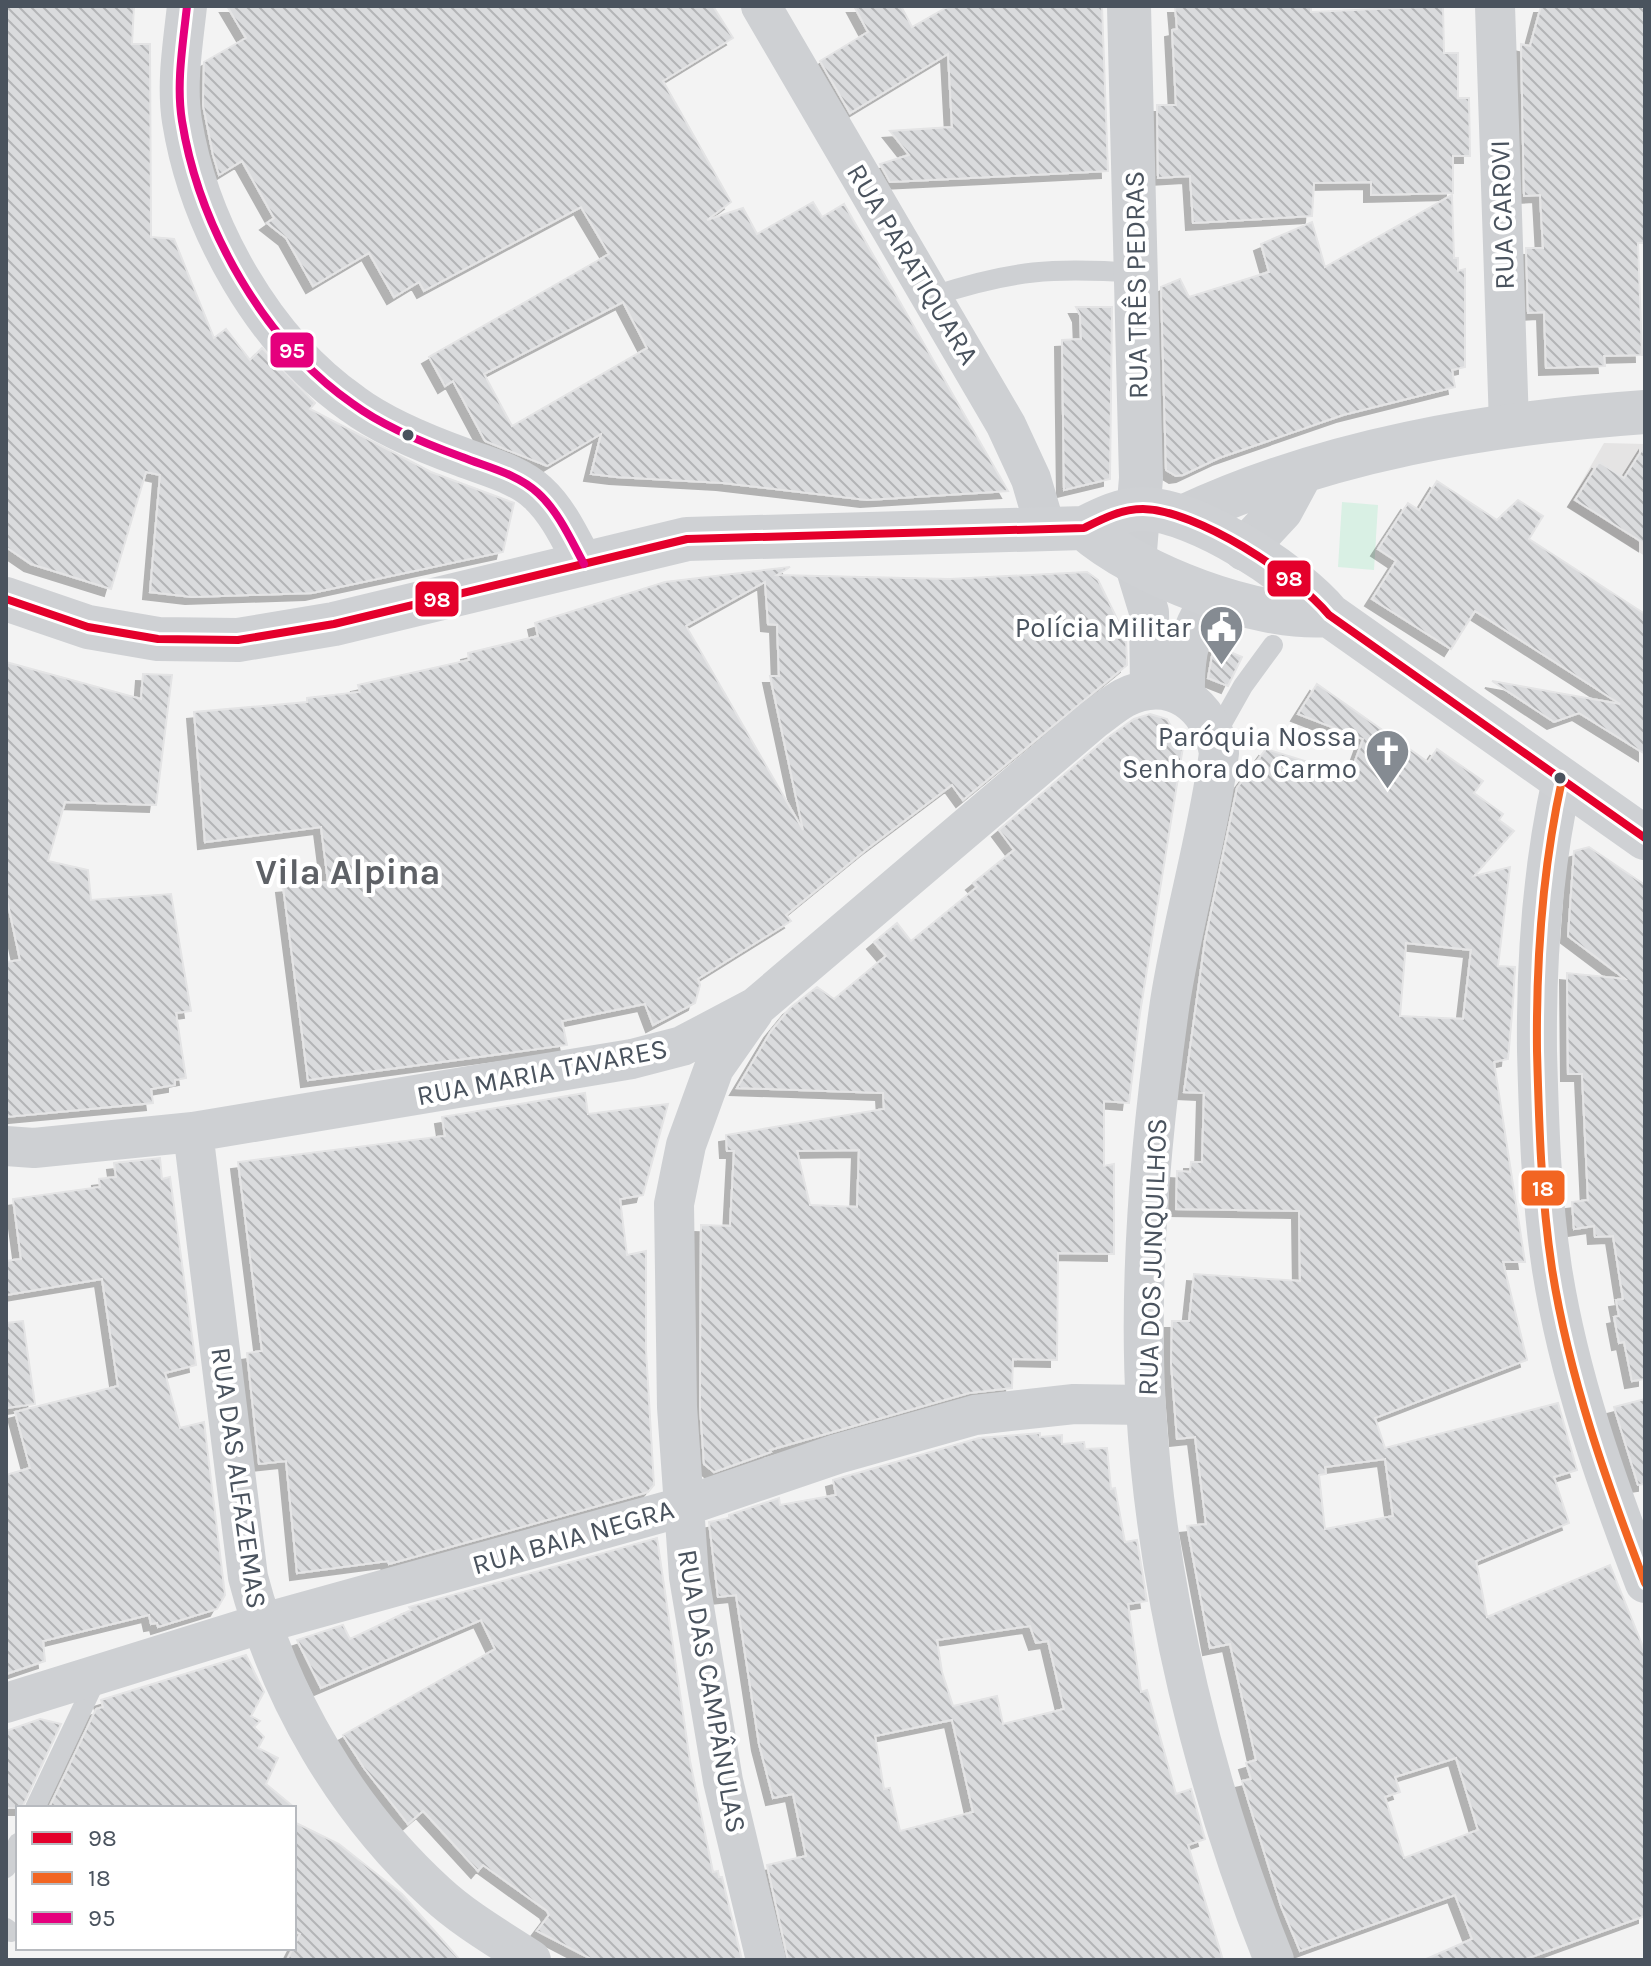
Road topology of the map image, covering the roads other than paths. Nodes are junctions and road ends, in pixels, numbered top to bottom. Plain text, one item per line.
1 (187, 6) edge
2 (761, 6) edge
3 (1129, 6) edge
4 (1495, 6) edge
5 (1136, 273) junction
6 (933, 296) junction
7 (1645, 412) edge
8 (1509, 424) junction
9 (1301, 473) junction
10 (1140, 509) junction
11 (1183, 517) junction
12 (1065, 529) junction
13 (1245, 549) junction
14 (1134, 563) junction
15 (584, 564) junction
16 (1215, 596) junction
17 (6, 599) edge
18 (1329, 615) junction
19 (1273, 645) dead end
20 (1168, 692) junction
21 (1216, 734) junction
22 (1562, 780) junction
23 (1645, 838) edge
24 (756, 1007) junction
25 (193, 1132) junction
26 (6, 1146) edge
27 (1146, 1405) junction
28 (682, 1507) junction
29 (1645, 1583) edge
30 (260, 1624) junction
31 (99, 1673) junction
32 (6, 1703) edge
33 (36, 1806) edge
34 (16, 1847) edge
35 (6, 1868) edge
36 (531, 1960) edge
37 (766, 1960) edge
38 (1274, 1960) edge

1 - 15 street
2 - 6 street, RUA PARATIQUARA
3 - 5 street, RUA TRÊS PEDRAS
4 - 8 street, RUA CAROVI
5 - 6 lane
5 - 10 street, RUA TRÊS PEDRAS
6 - 12 street, RUA PARATIQUARA
7 - 8 street
8 - 9 street
9 - 11 street
9 - 13 street
10 - 11 main road
10 - 12 main road
10 - 14 street, RUA TRÊS PEDRAS
11 - 13 main road
12 - 14 main road
12 - 15 main road
13 - 14 main road
13 - 18 main road
14 - 16 main road
14 - 20 street
15 - 17 main road
16 - 18 main road
16 - 20 street
18 - 22 main road
19 - 21 lane
20 - 21 street
20 - 24 street, RUA MARIA TAVARES
21 - 27 street, RUA DOS JUNQUILHOS
22 - 23 main road
22 - 29 street
24 - 25 street, RUA MARIA TAVARES
24 - 28 street, RUA DAS CAMPÂNULAS
25 - 26 street, RUA MARIA TAVARES
25 - 30 street, RUA DAS ALFAZEMAS
27 - 28 street, RUA BAIA NEGRA
27 - 38 street, RUA DOS JUNQUILHOS
28 - 30 street, RUA BAIA NEGRA
28 - 37 street, RUA DAS CAMPÂNULAS
30 - 31 street, RUA BAIA NEGRA
30 - 36 street, RUA DAS ALFAZEMAS
31 - 32 street, RUA BAIA NEGRA
31 - 33 lane
34 - 35 lane

